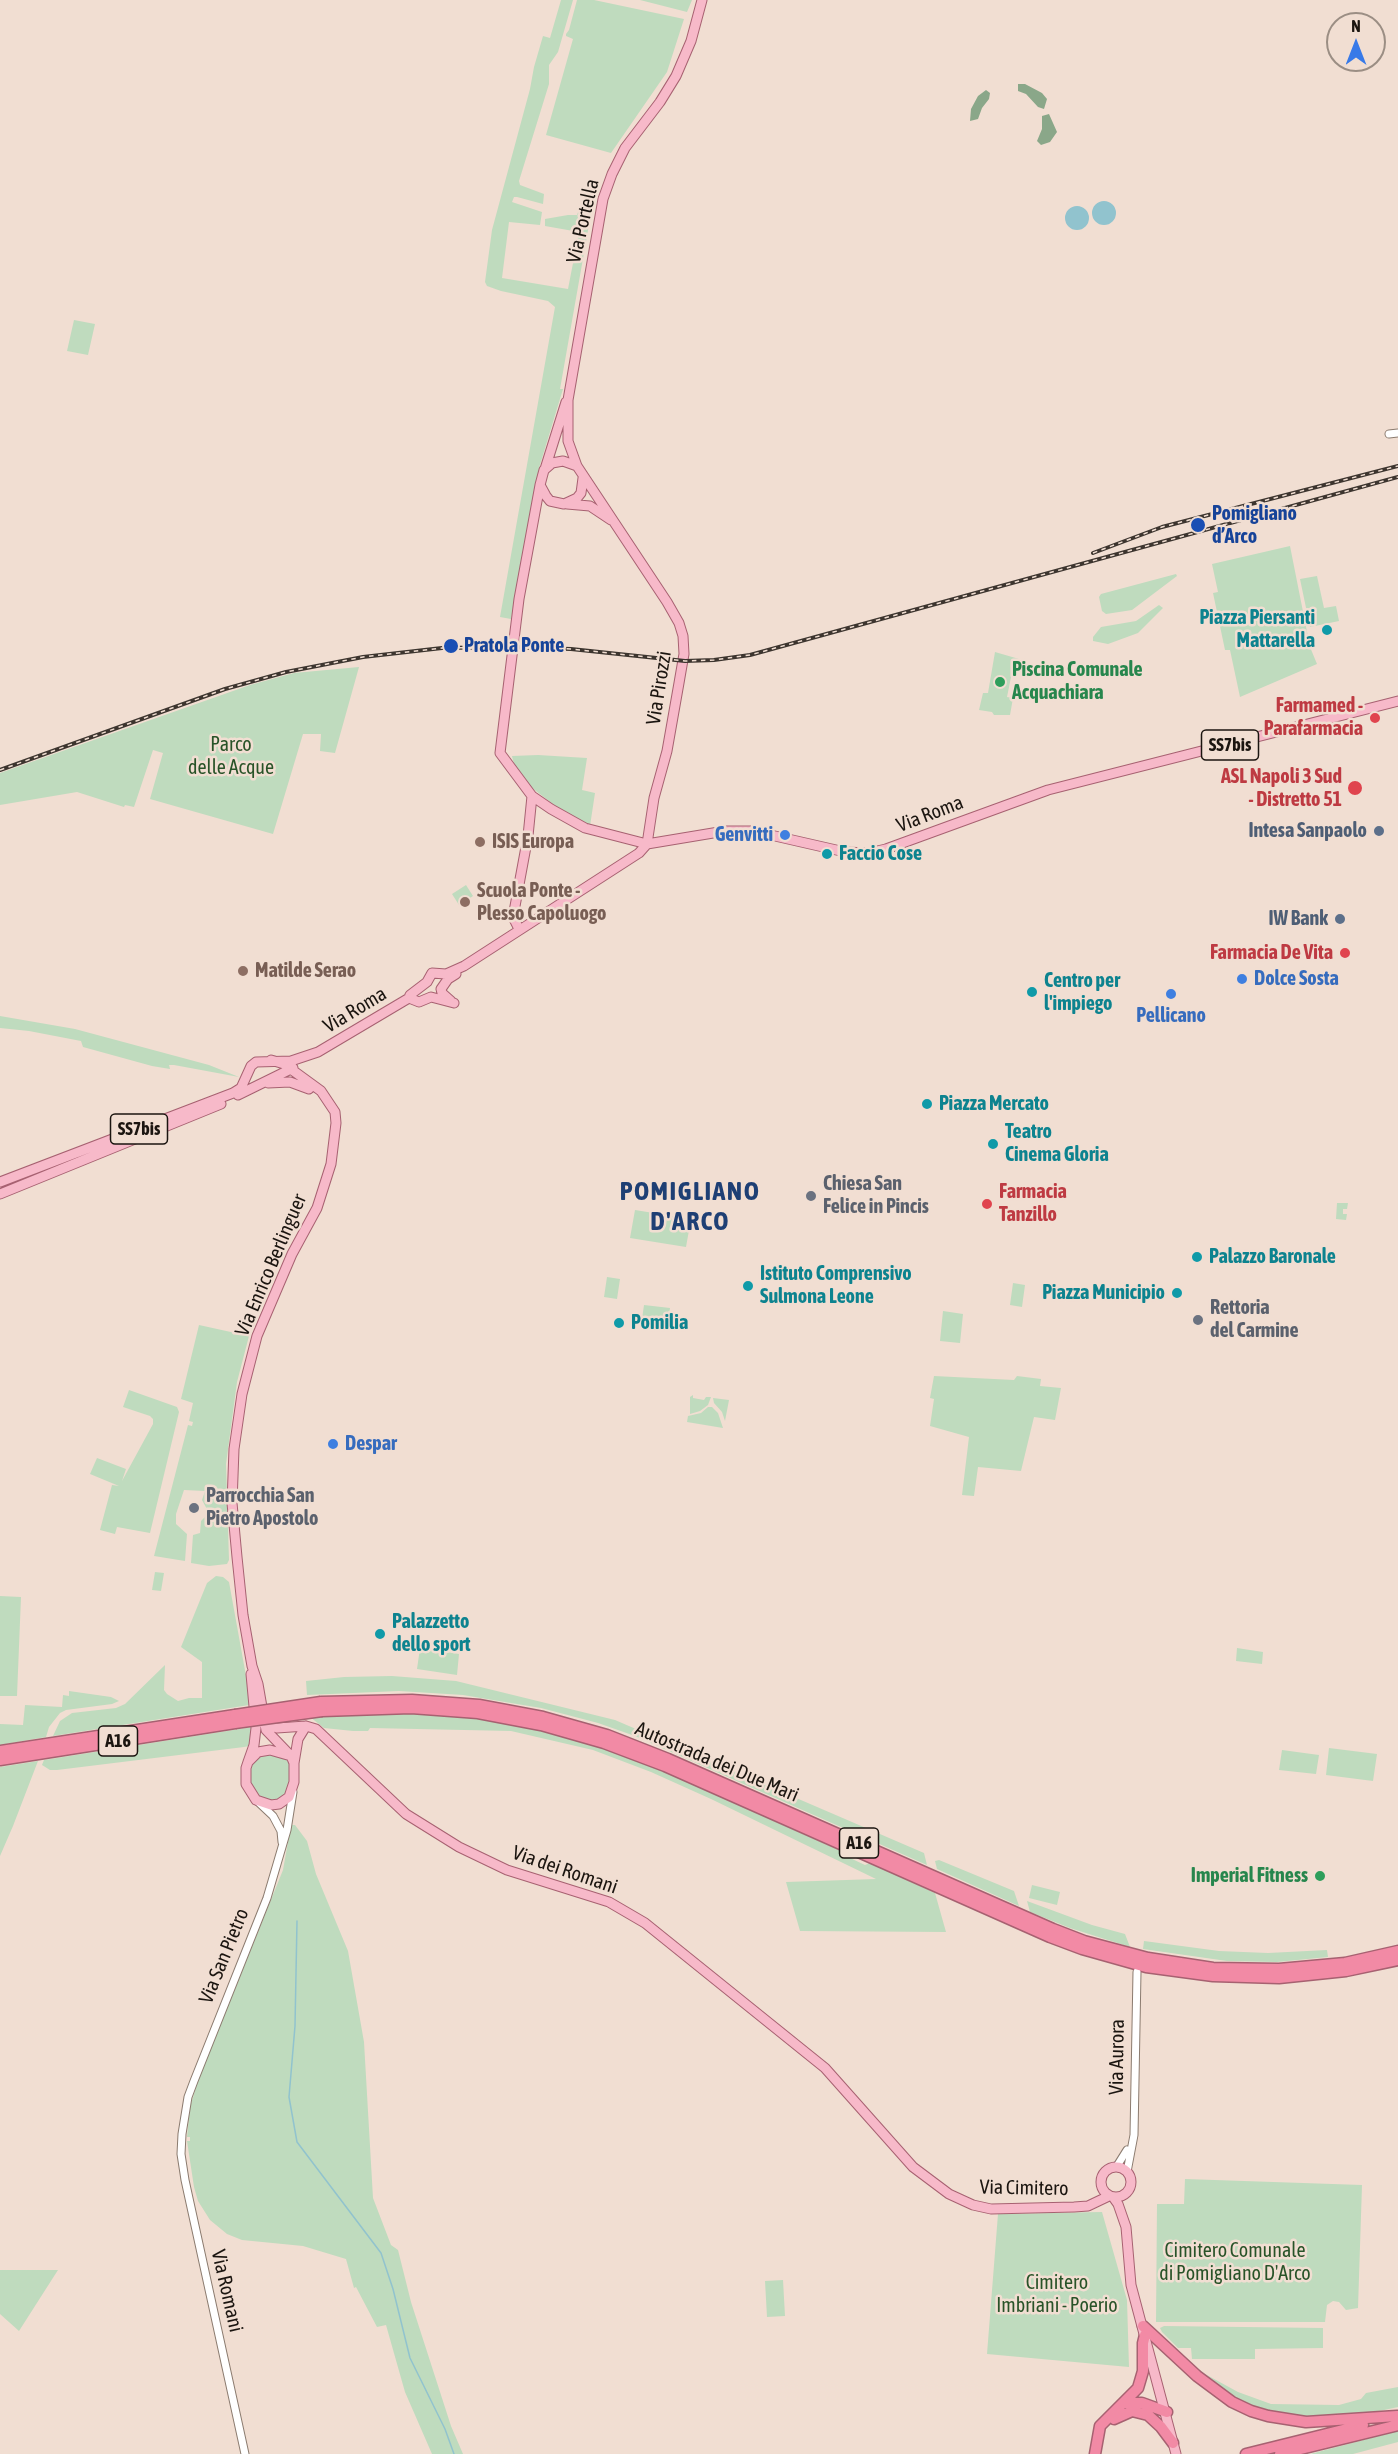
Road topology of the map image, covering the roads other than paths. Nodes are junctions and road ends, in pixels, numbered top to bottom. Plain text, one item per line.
1 (702, 0) edge
2 (568, 400) junction
3 (1398, 433) edge
4 (1389, 435) dead end
5 (577, 466) junction
6 (544, 470) junction
7 (583, 478) junction
8 (540, 485) junction
9 (564, 504) junction
10 (611, 520) junction
11 (1398, 701) edge
12 (532, 796) junction
13 (648, 844) junction
14 (519, 929) junction
15 (464, 966) junction
16 (410, 998) junction
17 (318, 1052) junction
18 (268, 1061) junction
19 (304, 1062) junction
20 (291, 1069) junction
21 (306, 1081) junction
22 (259, 1084) junction
23 (334, 1128) junction
24 (0, 1182) edge
25 (0, 1194) edge
26 (252, 1666) junction
27 (235, 1719) junction
28 (264, 1724) junction
29 (306, 1726) junction
30 (0, 1752) edge
31 (0, 1760) edge
32 (293, 1760) junction
33 (248, 1761) junction
34 (293, 1790) junction
35 (256, 1800) junction
36 (282, 1845) junction
37 (1398, 1951) edge
38 (1398, 1960) edge
39 (1137, 1972) dead end
40 (884, 2133) joint
41 (182, 2134) joint
42 (1132, 2143) junction
43 (1117, 2166) junction
44 (1128, 2172) junction
45 (1101, 2186) junction
46 (1125, 2194) junction
47 (1111, 2196) junction
48 (1082, 2206) junction
49 (1126, 2227) junction
50 (1146, 2336) junction
51 (1125, 2403) junction
52 (1167, 2412) junction
53 (1398, 2416) edge
54 (1398, 2425) edge
55 (1369, 2432) junction
56 (1174, 2449) edge
57 (1249, 2453) edge
58 (245, 2454) edge
59 (1095, 2454) edge
60 (1102, 2454) edge
61 (1280, 2454) edge
62 (1303, 2454) edge

1 - 2 main road, Via Portella
2 - 5 main road, Via Portella
2 - 6 main road, Via Portella
3 - 4 street
5 - 6 main road
5 - 7 main road, Via Portella
6 - 8 main road, Via Portella
7 - 9 main road
7 - 10 main road, Via Portella
8 - 9 main road
8 - 12 main road, Via Portella
9 - 10 main road
10 - 13 main road, Via Pirozzi
11 - 13 main road, Via Roma / SS7bis
12 - 13 main road
12 - 14 main road
13 - 14 main road, Via Roma / SS7bis
14 - 15 main road, Via Roma / SS7bis
15 - 16 main road, SS7bis
15 - 16 main road, SS7bis
16 - 17 main road, Via Roma / SS7bis
17 - 18 main road, SS7bis
17 - 19 main road, SS7bis
18 - 20 main road, Via Enrico Berlinguer
18 - 22 main road
18 - 24 main road, SS7bis
19 - 20 main road, SS7bis
19 - 21 main road
20 - 21 main road, Via Enrico Berlinguer
20 - 22 main road, SS7bis
21 - 23 main road, Via Enrico Berlinguer
22 - 23 main road, Via Enrico Berlinguer
22 - 25 main road, SS7bis
23 - 26 main road, Via Enrico Berlinguer
26 - 28 main road, Via Enrico Berlinguer
26 - 33 main road, Via Enrico Berlinguer
27 - 30 highway, Autostrada dei Due Mari / A16
27 - 31 highway, Autostrada dei Due Mari / A16
27 - 37 highway, Autostrada dei Due Mari / A16, bridge
27 - 38 highway, Autostrada dei Due Mari / A16, bridge
28 - 29 main road
28 - 32 main road
29 - 32 main road
29 - 40 main road, Via dei Romani
32 - 33 main road
32 - 34 main road
33 - 35 main road
34 - 35 main road
34 - 36 street, Via San Pietro
35 - 36 street
36 - 41 street, Via San Pietro
39 - 42 street, Via Aurora
40 - 48 main road, Via Cimitero
41 - 58 street, Via Romani
42 - 43 street, Via Aurora
42 - 44 street, Via Aurora
43 - 44 main road
43 - 45 main road
44 - 46 main road
45 - 47 main road
45 - 48 main road
46 - 47 main road
46 - 49 main road
47 - 48 main road
47 - 49 main road
49 - 50 main road
50 - 51 highway
50 - 52 main road
50 - 53 highway
51 - 52 highway
51 - 59 highway
52 - 56 main road
53 - 57 highway
54 - 55 highway
55 - 61 highway
55 - 62 highway
56 - 60 highway

